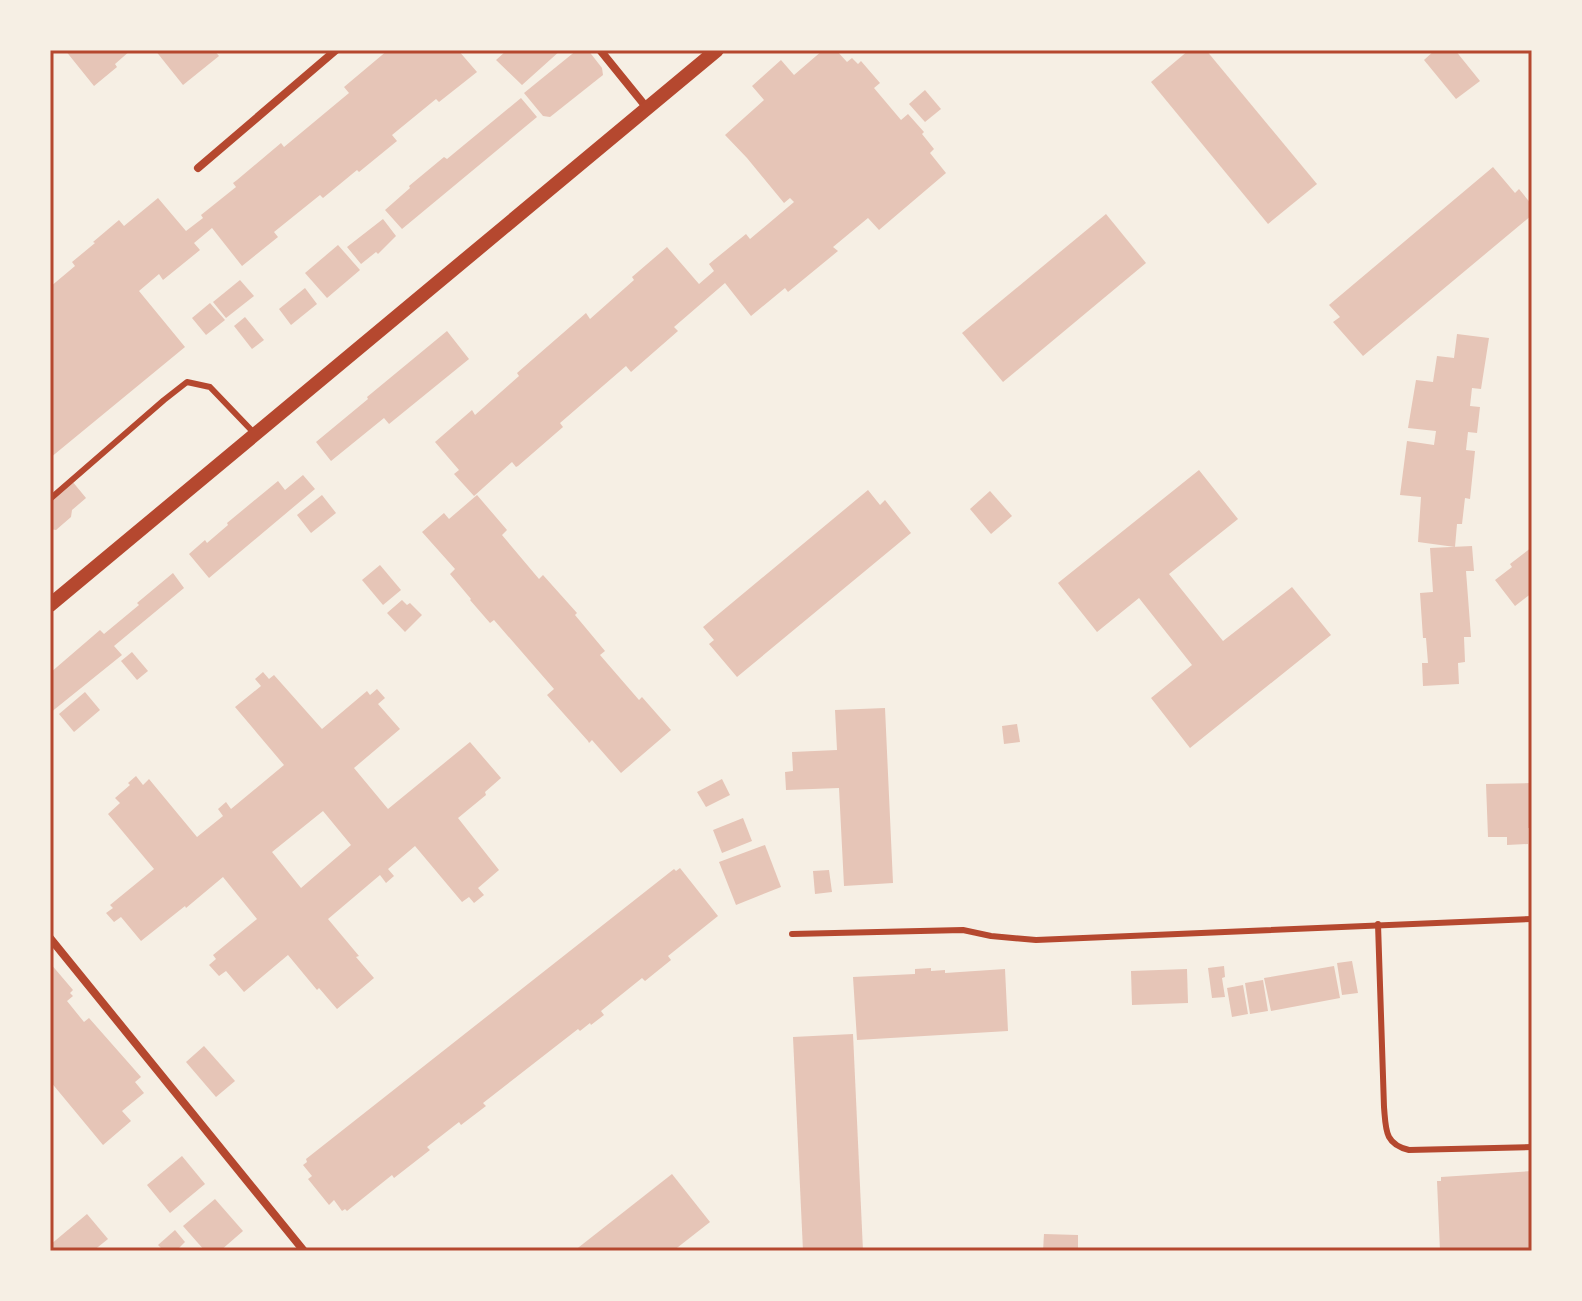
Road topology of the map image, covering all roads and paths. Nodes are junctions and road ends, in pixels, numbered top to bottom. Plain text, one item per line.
1 (336, 50) edge
2 (600, 50) edge
3 (717, 50) edge
4 (647, 108) junction
5 (198, 168) dead end
6 (255, 434) junction
7 (50, 499) edge
8 (50, 605) edge
9 (1532, 919) edge
10 (1378, 924) junction
11 (792, 934) dead end
12 (50, 938) edge
13 (1532, 1147) edge
14 (304, 1251) edge

1 - 5 street
2 - 4 street
3 - 4 street
4 - 6 street
6 - 7 lane
6 - 8 street
9 - 10 lane
10 - 11 lane
10 - 13 lane
12 - 14 street

